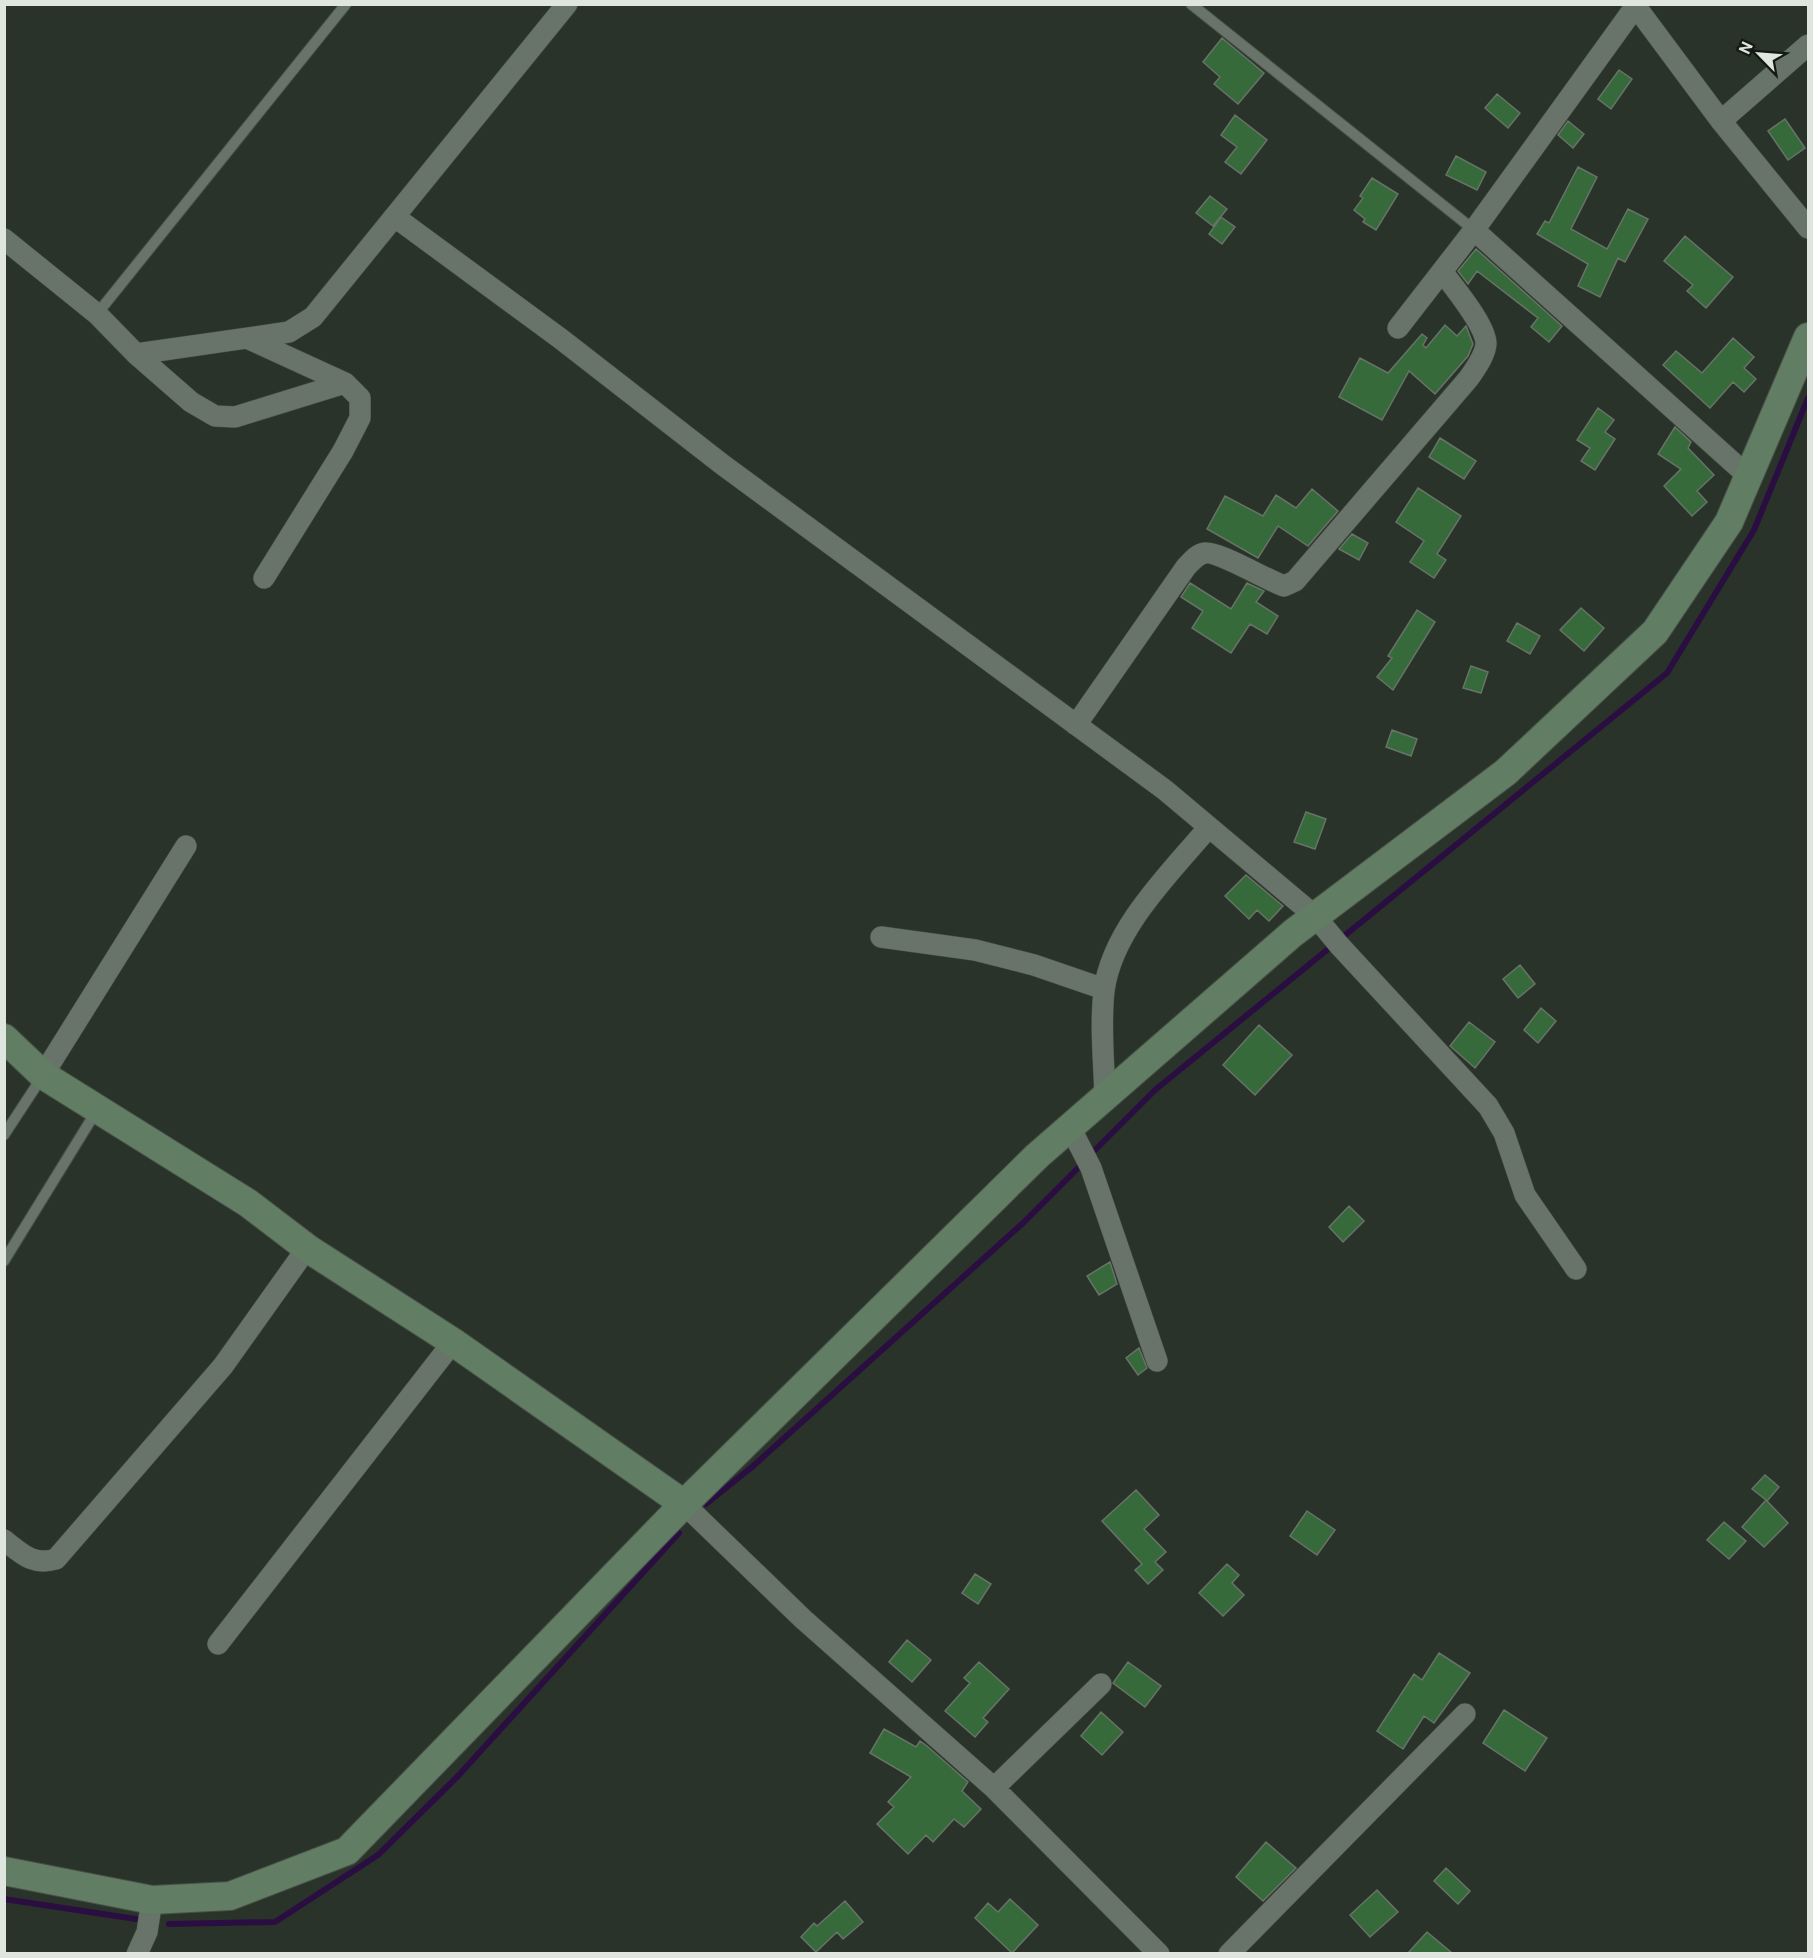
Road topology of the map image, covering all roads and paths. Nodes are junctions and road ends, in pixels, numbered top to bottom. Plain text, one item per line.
1 (346, 4) edge
2 (567, 4) edge
3 (1191, 4) edge
4 (1634, 6) edge
5 (1809, 45) edge
6 (1721, 121) junction
7 (395, 217) junction
8 (1809, 228) edge
9 (1474, 230) junction
10 (4, 239) edge
11 (1442, 271) junction
12 (97, 314) junction
13 (1398, 328) dead end
14 (1809, 337) edge
15 (249, 339) junction
16 (136, 354) junction
17 (345, 382) junction
18 (1748, 476) junction
19 (264, 578) dead end
20 (1076, 725) junction
21 (1209, 827) junction
22 (186, 846) dead end
23 (1320, 922) junction
24 (881, 937) dead end
25 (1104, 989) junction
26 (4, 1038) edge
27 (43, 1075) junction
28 (1105, 1097) junction
29 (98, 1108) junction
30 (1073, 1132) junction
31 (4, 1135) edge
32 (307, 1248) junction
33 (4, 1261) edge
34 (1576, 1269) dead end
35 (453, 1342) junction
36 (1157, 1361) dead end
37 (684, 1504) junction
38 (4, 1540) edge
39 (219, 1644) dead end
40 (1101, 1684) dead end
41 (1465, 1714) dead end
42 (994, 1788) junction
43 (4, 1871) edge
44 (152, 1900) junction
45 (137, 1953) edge
46 (1159, 1953) edge
47 (1229, 1953) edge

1 - 12 lane
2 - 7 street
3 - 9 lane
4 - 6 street
4 - 9 street
5 - 6 street
6 - 8 street
7 - 15 street
7 - 20 street
9 - 11 street
9 - 18 street
10 - 12 street
11 - 13 street
11 - 20 street
12 - 16 street
14 - 18 street
15 - 16 street
15 - 17 street
16 - 17 street
17 - 19 street
18 - 23 street
20 - 21 street
21 - 23 street
21 - 25 street
22 - 27 street
23 - 28 street
23 - 34 street
24 - 25 street
25 - 28 street
26 - 27 street
27 - 29 street
27 - 31 lane
28 - 30 street
29 - 32 street
29 - 33 lane
30 - 36 street
30 - 37 street
32 - 35 street
32 - 38 street
35 - 37 street
35 - 39 street
37 - 42 street
37 - 44 street
40 - 42 street
41 - 47 street
42 - 46 street
43 - 44 street
44 - 45 street

